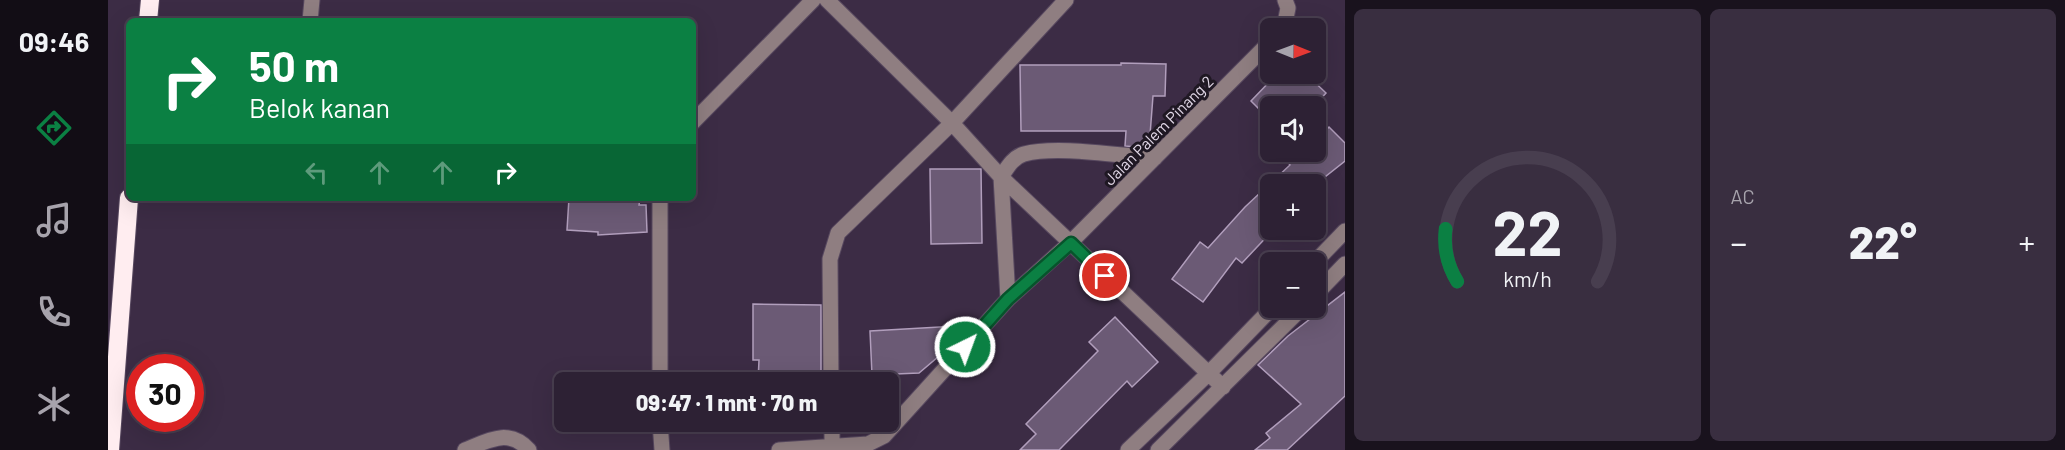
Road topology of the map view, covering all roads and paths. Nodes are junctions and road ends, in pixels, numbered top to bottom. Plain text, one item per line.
1 (150, 0) edge
2 (312, 0) edge
3 (813, 0) edge
4 (827, 0) edge
5 (1066, 0) edge
6 (1285, 0) edge
7 (148, 18) edge
8 (310, 18) edge
9 (1286, 18) edge
10 (1260, 52) edge
11 (696, 119) edge
12 (952, 123) junction
13 (1155, 158) junction
14 (1001, 177) junction
15 (129, 201) edge
16 (660, 201) edge
17 (1345, 231) edge
18 (1071, 243) junction
19 (1325, 252) edge
20 (1345, 264) edge
21 (1326, 284) edge
22 (1008, 299) junction
23 (1262, 318) edge
24 (1292, 318) edge
25 (660, 372) edge
26 (831, 372) edge
27 (1209, 373) junction
28 (1223, 387) junction
29 (899, 411) edge
30 (661, 432) edge
31 (832, 432) edge
32 (882, 432) edge
33 (832, 446) junction
34 (110, 450) edge
35 (465, 450) edge
36 (529, 450) edge
37 (662, 450) edge
38 (779, 450) edge
39 (1128, 450) edge
40 (1158, 450) edge

1 - 7 highway
2 - 8 street
3 - 11 street
4 - 12 street
5 - 12 street
6 - 9 street
10 - 13 street, Jalan Palem Pinang 2
12 - 14 street
12 - 26 street
13 - 14 street
13 - 18 street, Jalan Palem Pinang 2
14 - 18 street
14 - 22 street
15 - 34 highway
16 - 25 street
17 - 19 street
18 - 22 street, Jalan Palem Pinang 2
18 - 27 street
20 - 21 street
22 - 29 street, Jalan Palem Pinang 2
23 - 27 street
24 - 28 street
27 - 28 street
27 - 39 street
28 - 40 street
30 - 37 street
31 - 33 street
32 - 33 street, Jalan Palem Pinang 2
33 - 38 street, Jalan Palem Pinang 2
35 - 36 street

